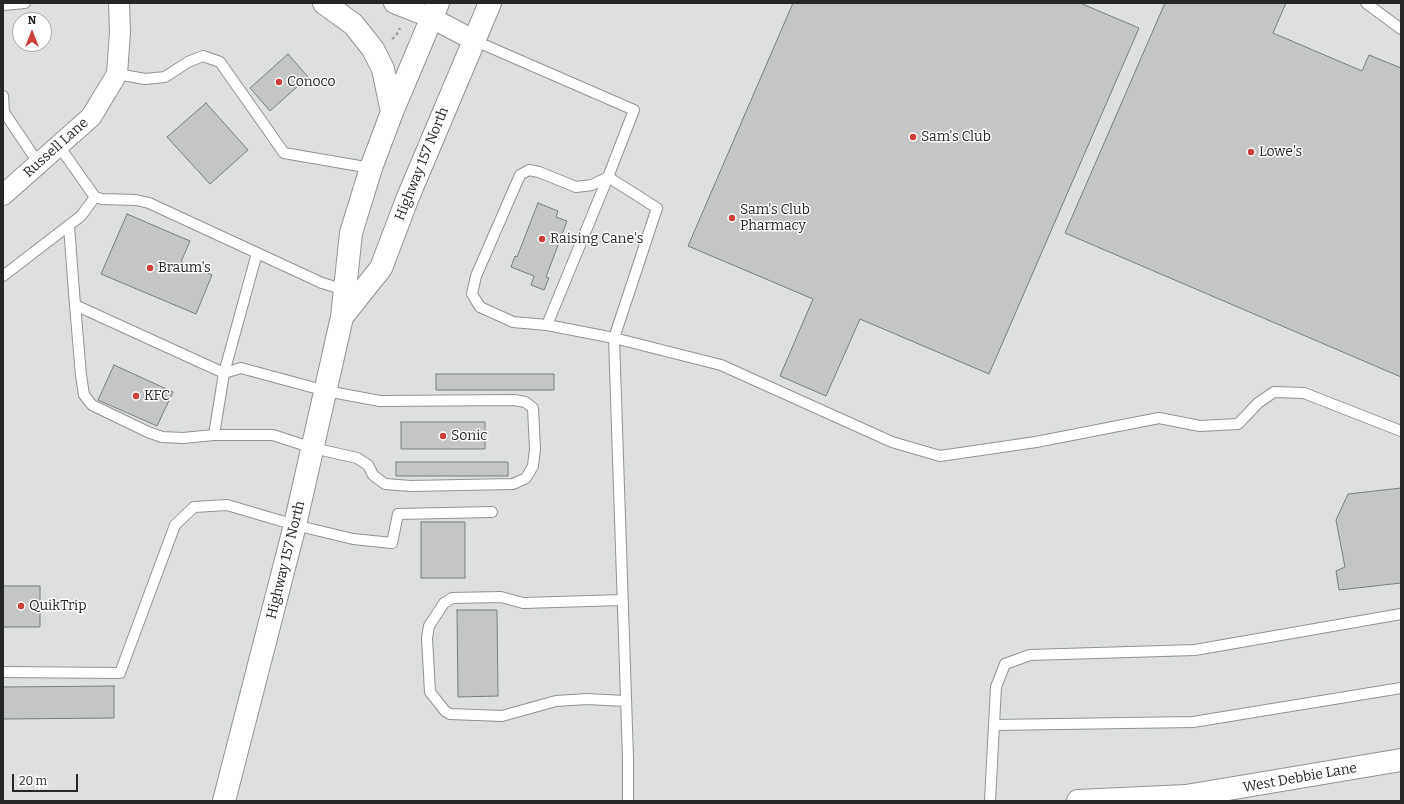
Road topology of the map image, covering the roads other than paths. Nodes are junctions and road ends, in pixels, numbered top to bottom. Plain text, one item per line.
1 (25, 3) edge
2 (119, 3) edge
3 (324, 3) edge
4 (394, 3) edge
5 (490, 3) edge
6 (1366, 3) edge
7 (3, 5) edge
8 (435, 10) edge
9 (1401, 29) edge
10 (473, 40) junction
11 (117, 74) junction
12 (3, 96) edge
13 (392, 112) junction
14 (59, 146) junction
15 (39, 164) junction
16 (371, 168) junction
17 (608, 177) junction
18 (3, 195) edge
19 (95, 197) junction
20 (68, 226) junction
21 (257, 253) junction
22 (3, 276) edge
23 (345, 290) junction
24 (75, 305) junction
25 (342, 318) junction
26 (547, 325) junction
27 (614, 338) junction
28 (224, 373) junction
29 (326, 391) junction
30 (1401, 431) edge
31 (214, 435) junction
32 (313, 448) junction
33 (492, 512) dead end
34 (295, 525) junction
35 (622, 600) junction
36 (1401, 614) edge
37 (3, 672) edge
38 (1401, 688) edge
39 (626, 700) junction
40 (994, 725) junction
41 (1401, 760) edge
42 (224, 801) edge
43 (628, 801) edge
44 (990, 801) edge
45 (1078, 801) edge

1 - 7 lane
2 - 11 street, Russell Lane
3 - 13 main road
4 - 8 street
5 - 10 main road, Highway 157 North
6 - 9 lane
8 - 10 street
8 - 13 main road, Highway 157 North
10 - 17 lane
10 - 25 main road, Highway 157 North
11 - 14 street, Russell Lane
11 - 16 lane
12 - 15 lane
13 - 16 main road, Highway 157 North
14 - 15 street, Russell Lane
14 - 19 lane
15 - 18 street, Russell Lane
16 - 23 main road, Highway 157 North
17 - 26 lane
17 - 26 lane
17 - 27 lane
19 - 20 lane
19 - 21 lane
20 - 22 lane
20 - 24 lane
21 - 23 lane
21 - 28 lane
23 - 25 main road, Highway 157 North
24 - 28 lane
24 - 31 lane
25 - 29 main road, Highway 157 North
26 - 27 lane
27 - 30 lane
27 - 35 lane
28 - 29 lane
28 - 31 lane
29 - 32 main road, Highway 157 North
29 - 32 lane
31 - 32 lane
32 - 34 main road, Highway 157 North
33 - 34 lane
34 - 37 lane
34 - 42 main road, Highway 157 North
35 - 39 lane
35 - 39 lane
36 - 40 lane
38 - 40 lane
39 - 43 lane
40 - 44 lane
41 - 45 main road, West Debbie Lane

